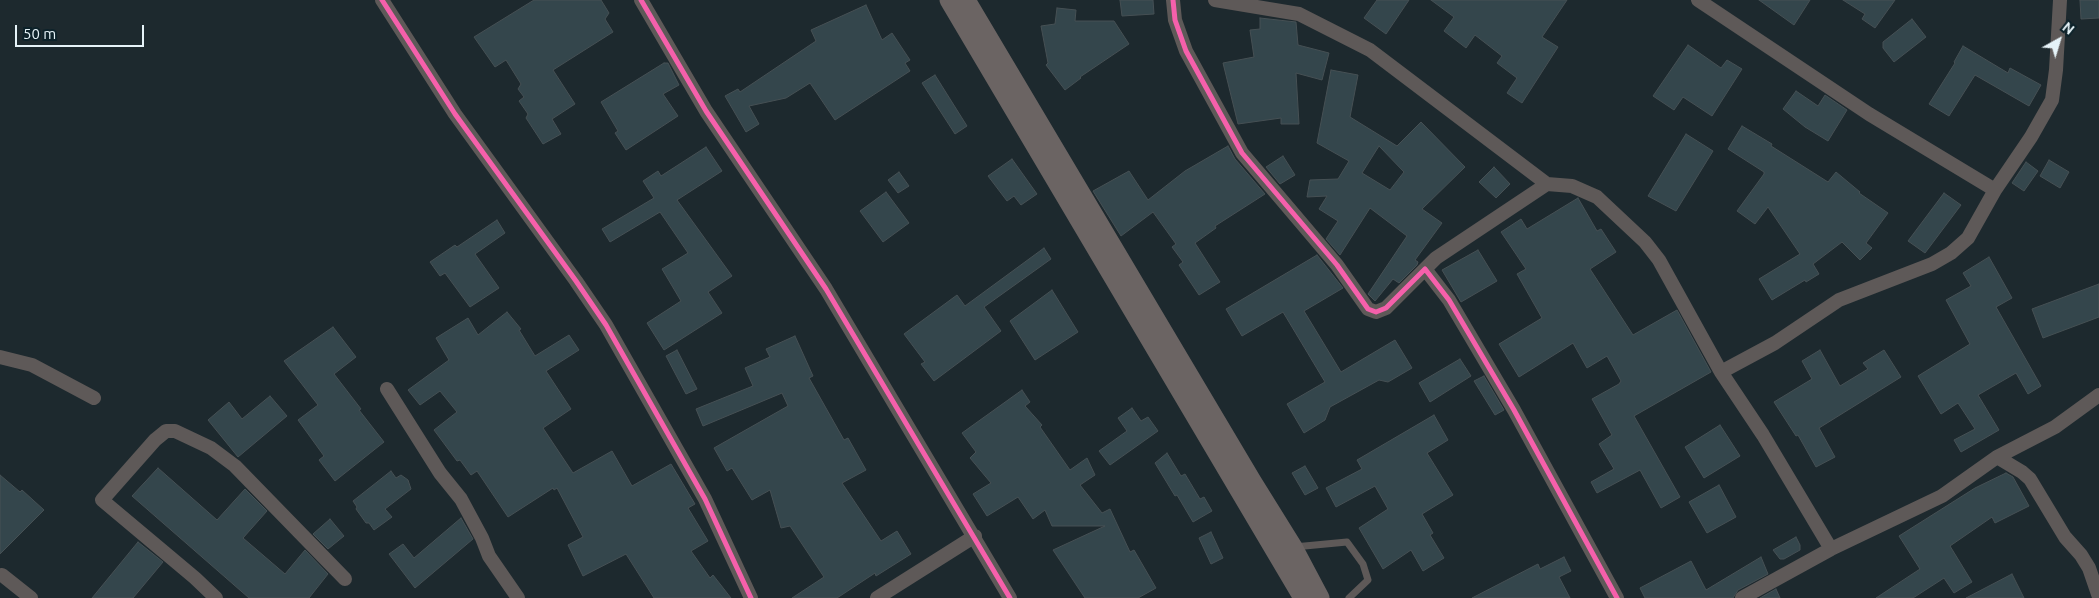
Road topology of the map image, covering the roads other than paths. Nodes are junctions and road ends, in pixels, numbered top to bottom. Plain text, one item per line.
1 (382, 0) edge
2 (641, 0) edge
3 (949, 0) edge
4 (966, 0) edge
5 (1172, 0) edge
6 (1215, 0) edge
7 (1698, 0) edge
8 (2060, 0) edge
9 (1044, 145) junction
10 (1548, 184) junction
11 (1995, 190) junction
12 (1425, 269) junction
13 (0, 357) edge
14 (1722, 372) junction
15 (386, 389) dead end
16 (2099, 395) edge
17 (94, 398) dead end
18 (1997, 457) junction
19 (974, 536) junction
20 (1294, 547) junction
21 (1831, 548) junction
22 (2, 575) dead end
23 (345, 578) dead end
24 (2099, 597) edge
25 (31, 598) edge
26 (216, 598) edge
27 (518, 598) edge
28 (752, 598) edge
29 (877, 598) edge
30 (1010, 598) edge
31 (1303, 598) edge
32 (1320, 598) edge
33 (1349, 598) edge
34 (1617, 598) edge
35 (1742, 598) edge

1 - 28 street
2 - 19 street
3 - 9 main road
4 - 9 main road
5 - 12 street
6 - 10 street
7 - 11 street
8 - 11 street
9 - 20 main road
9 - 31 main road
10 - 12 street
10 - 14 street
11 - 14 street
12 - 34 street
13 - 17 street
14 - 21 street
15 - 27 street
16 - 18 street
18 - 21 street
18 - 24 street
19 - 29 street
19 - 30 street
20 - 32 main road
20 - 33 lane
21 - 35 street
22 - 25 street
23 - 26 street

